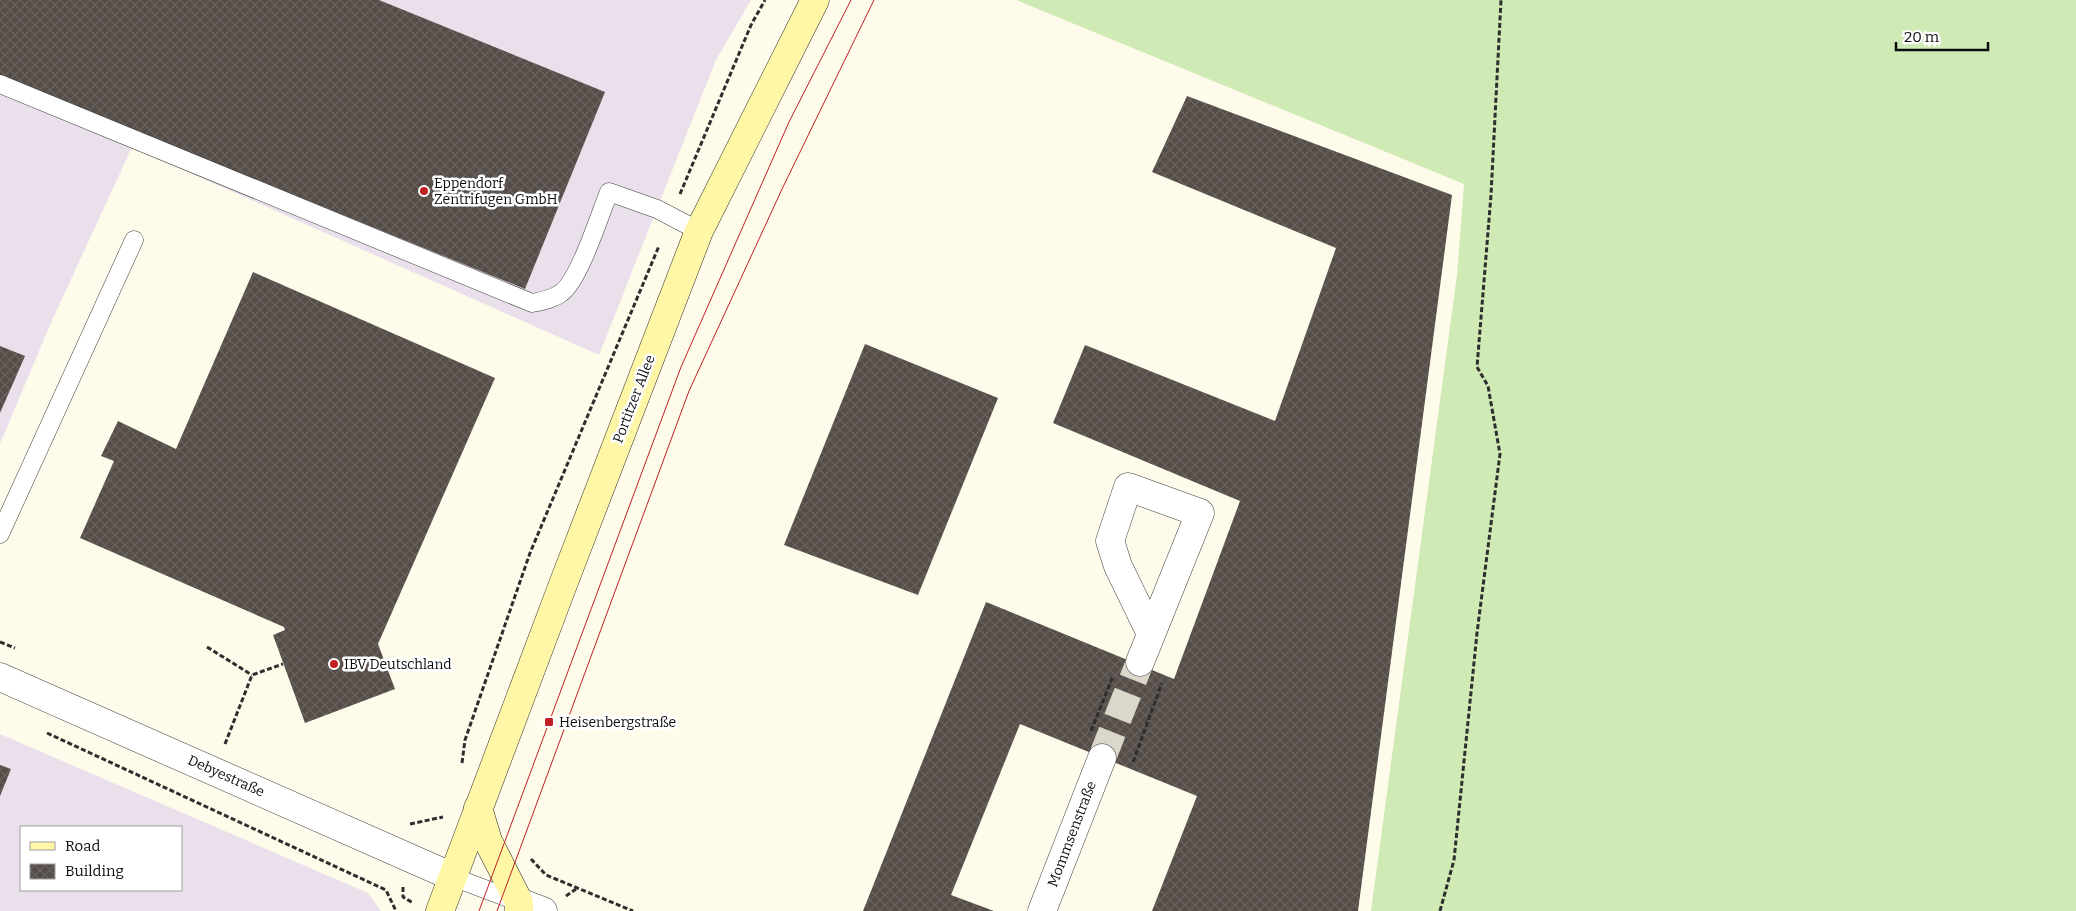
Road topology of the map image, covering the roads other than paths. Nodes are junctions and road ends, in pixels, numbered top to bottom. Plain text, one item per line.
1 (815, 0) edge
2 (0, 84) edge
3 (699, 231) junction
4 (134, 240) dead end
5 (0, 534) edge
6 (1151, 634) junction
7 (1140, 662) tunnel mouth
8 (0, 677) edge
9 (1102, 758) tunnel mouth
10 (478, 808) junction
11 (452, 877) junction
12 (527, 908) edge
13 (440, 911) edge
14 (1042, 911) edge

1 - 3 main road, Portitzer Allee
2 - 3 lane
3 - 10 main road, Portitzer Allee
4 - 5 lane
6 - 6 street
6 - 7 street
8 - 11 street, Debyestraße
9 - 14 street, Mommsenstraße
10 - 11 main road, Portitzer Allee
10 - 12 main road
11 - 12 lane
11 - 13 main road, Portitzer Allee

